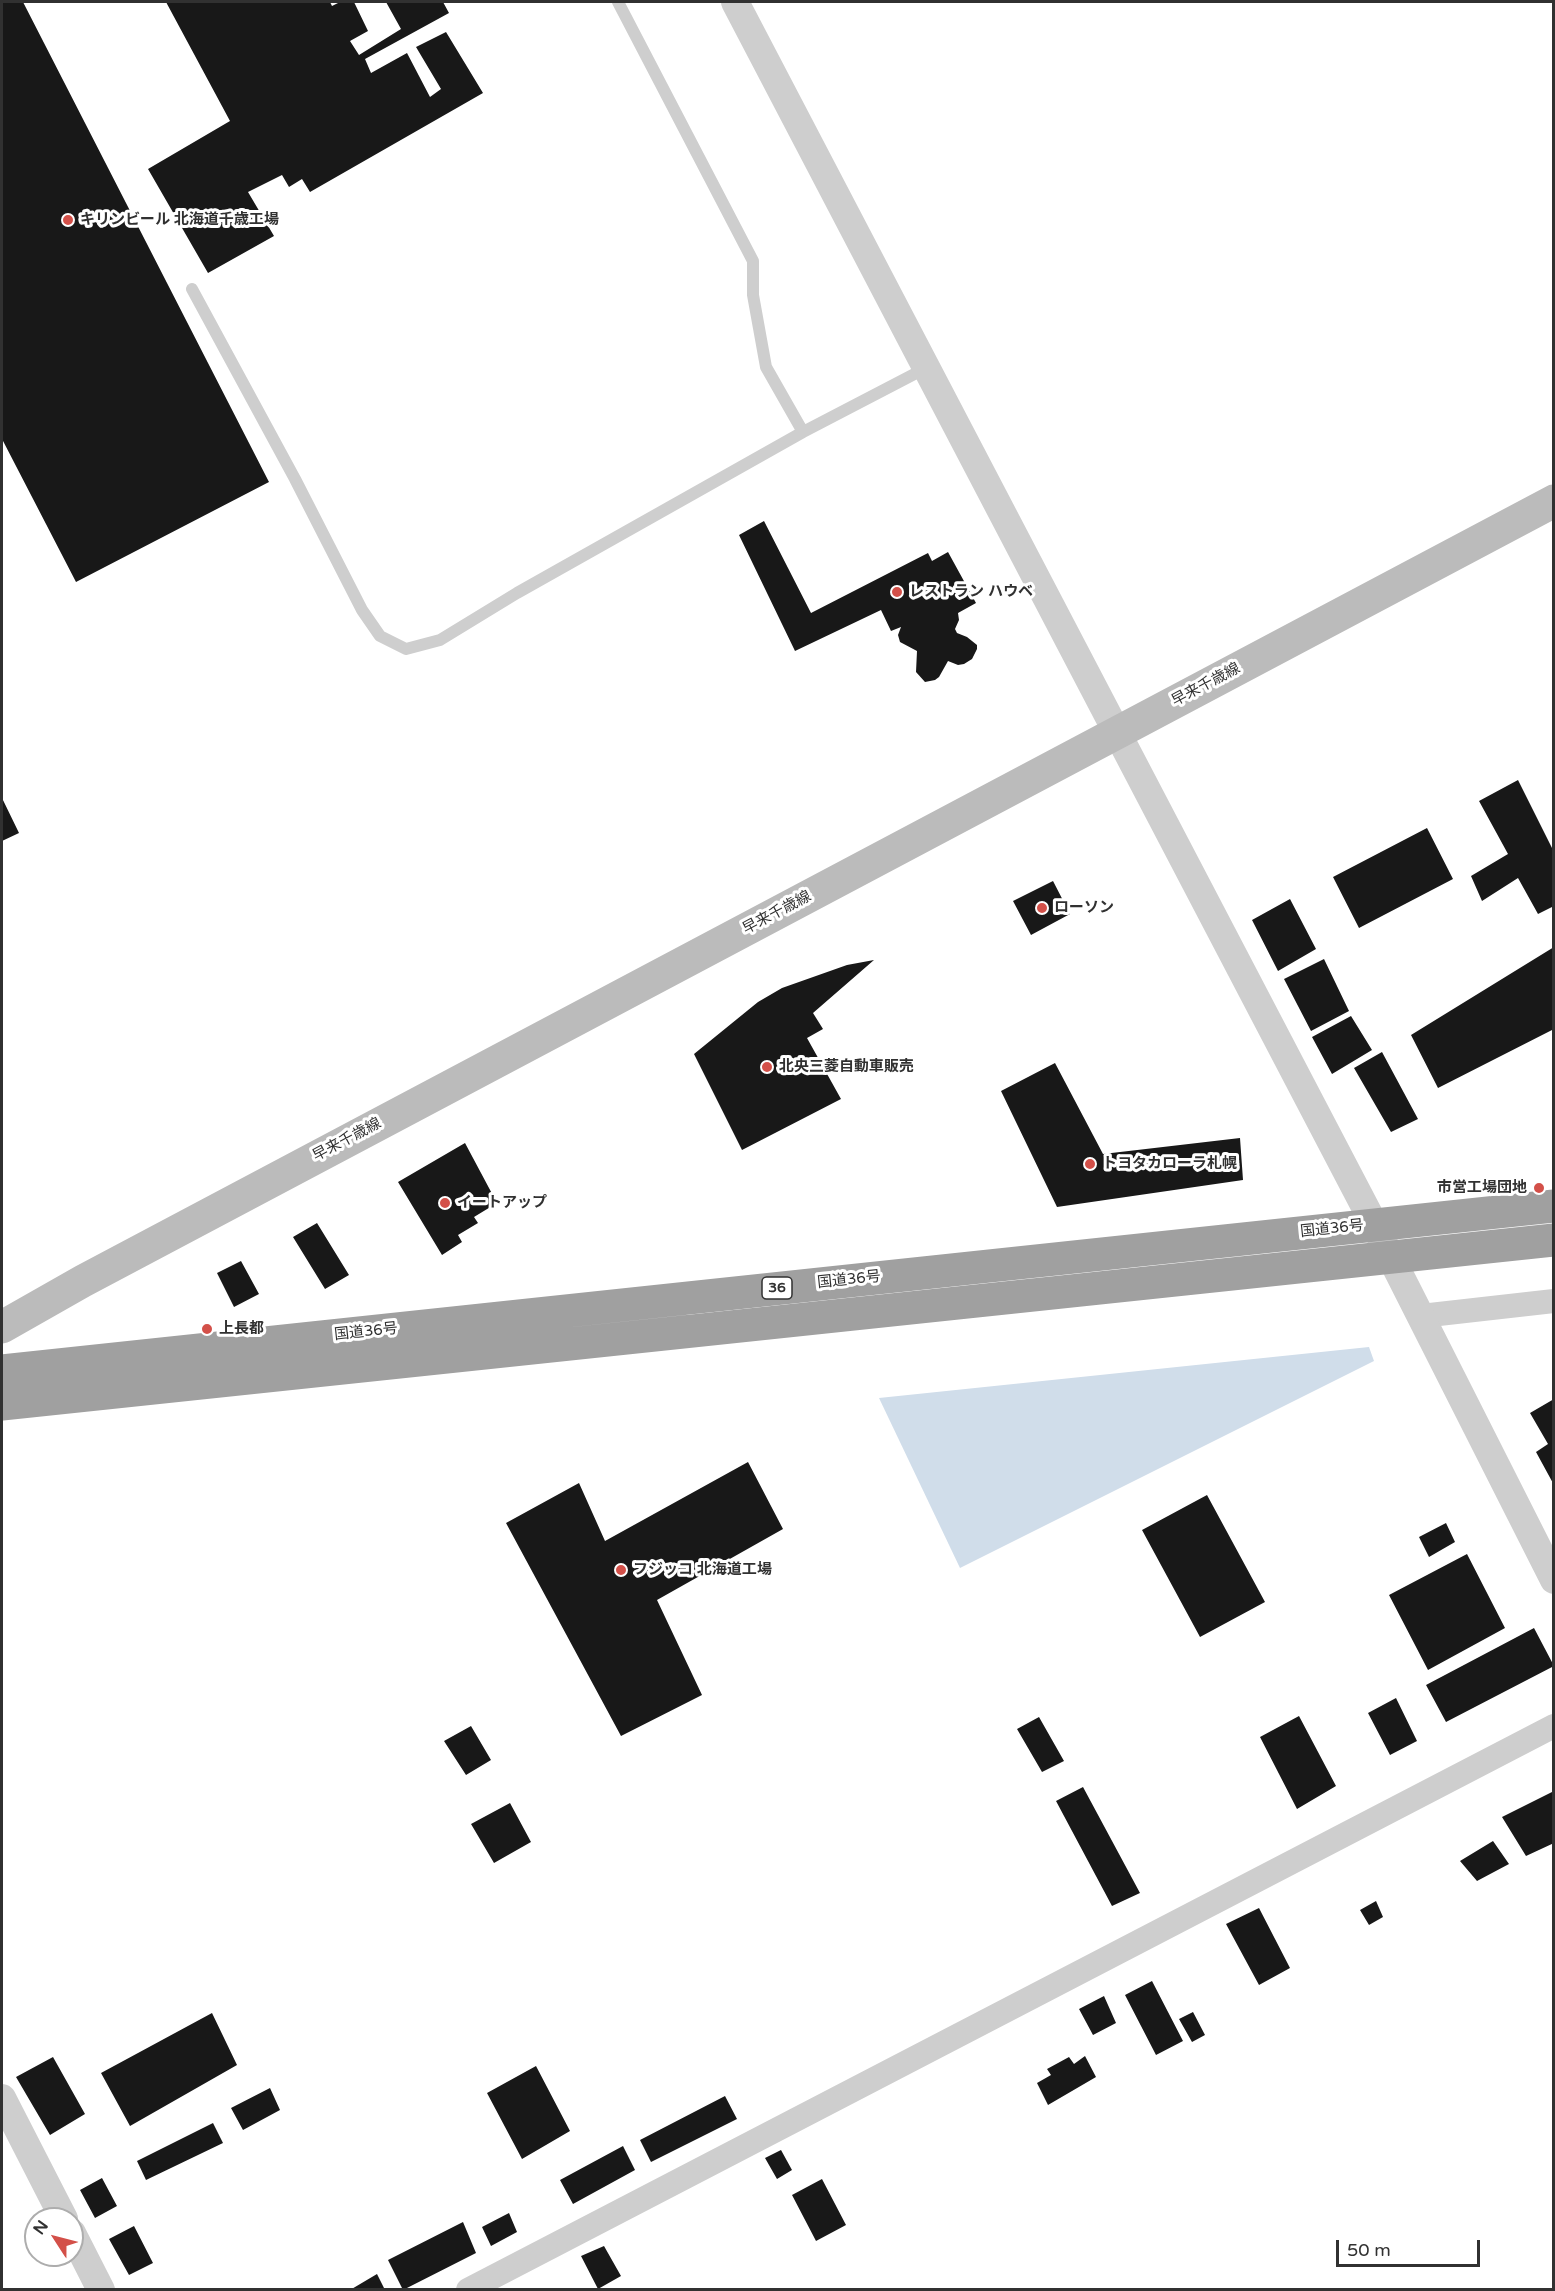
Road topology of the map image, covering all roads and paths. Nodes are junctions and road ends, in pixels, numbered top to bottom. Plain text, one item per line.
1 (618, 2) edge
2 (735, 2) edge
3 (192, 289) dead end
4 (926, 368) junction
5 (804, 432) junction
6 (1554, 501) edge
7 (1116, 733) junction
8 (1554, 1206) edge
9 (1374, 1224) junction
10 (1554, 1240) edge
11 (1390, 1258) junction
12 (1554, 1301) edge
13 (1421, 1317) junction
14 (2, 1327) edge
15 (2, 1371) edge
16 (2, 1404) edge
17 (1554, 1580) edge
18 (1554, 1726) edge
19 (2, 2098) edge
20 (58, 2207) edge
21 (84, 2257) edge
22 (101, 2289) edge
23 (468, 2289) edge

1 - 5 lane
2 - 4 street
3 - 5 lane
4 - 5 lane
4 - 7 street
6 - 7 main road, 早来千歳線
7 - 9 street
7 - 14 main road, 早来千歳線
8 - 9 highway, 国道36号 / 36
9 - 11 street
9 - 15 highway, 国道36号 / 36
10 - 11 highway, 36
11 - 13 street
11 - 16 highway, 36
12 - 13 street
13 - 17 street
18 - 23 street
19 - 20 street
21 - 22 street

